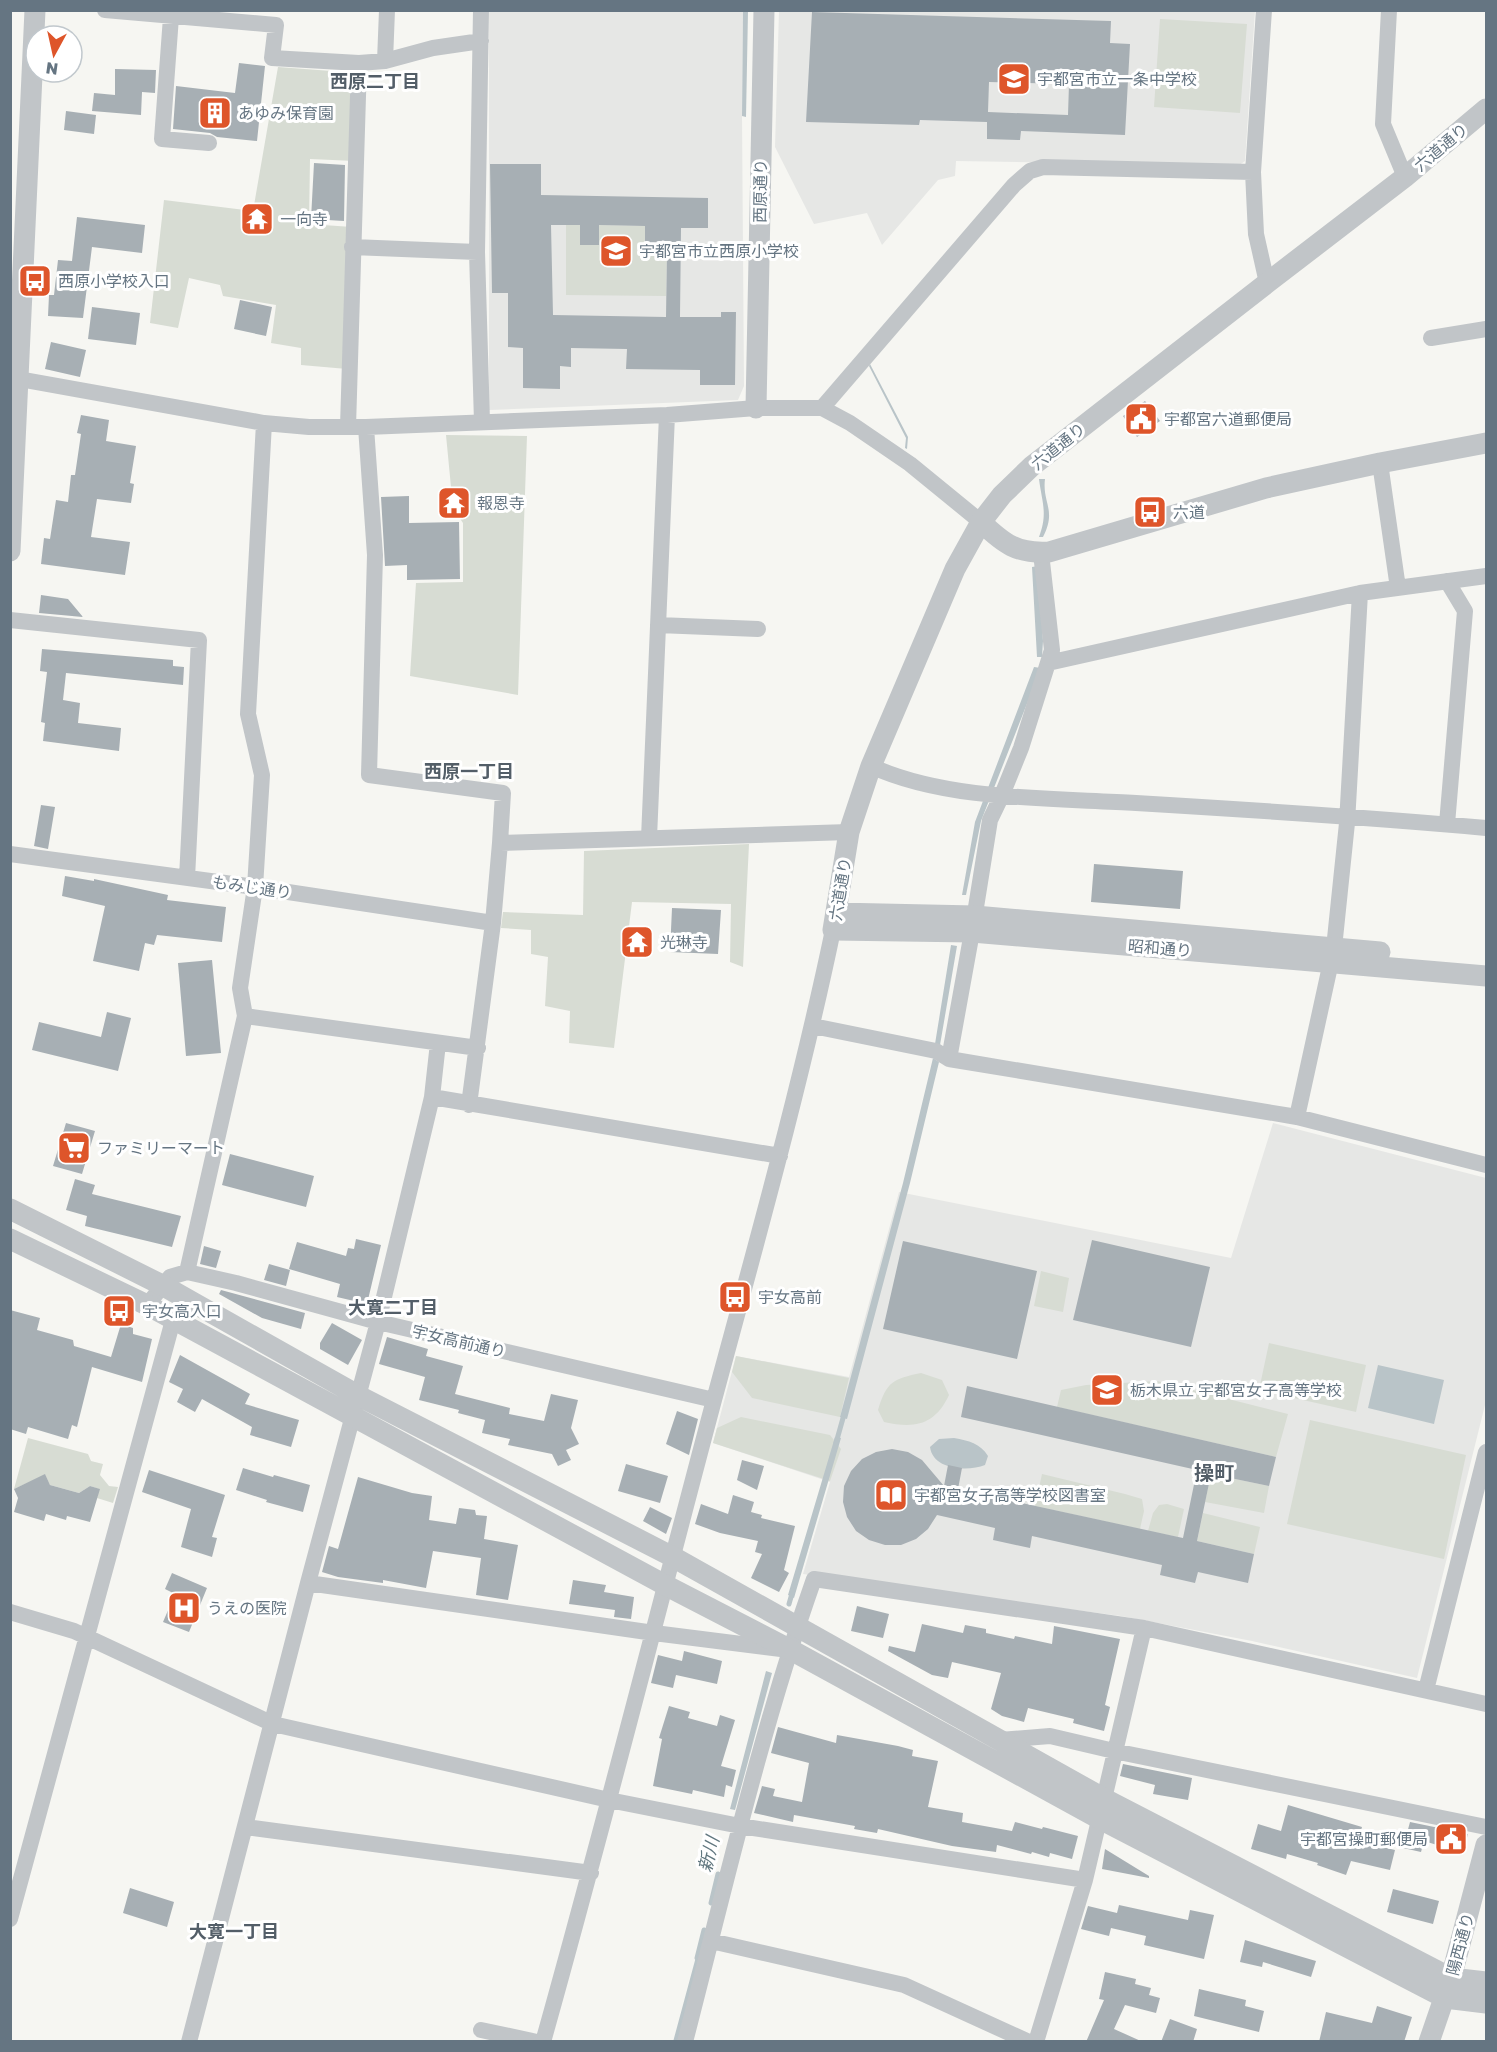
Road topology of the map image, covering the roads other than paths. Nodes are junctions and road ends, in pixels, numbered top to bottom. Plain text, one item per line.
1 (35, 10) edge
2 (105, 10) edge
3 (387, 10) edge
4 (482, 10) edge
5 (764, 10) edge
6 (1264, 10) edge
7 (1389, 10) edge
8 (171, 17) junction
9 (277, 18) edge
10 (481, 40) junction
11 (385, 61) junction
12 (359, 63) junction
13 (1486, 109) edge
14 (209, 143) dead end
15 (1252, 172) junction
16 (1405, 177) junction
17 (18, 200) edge
18 (352, 247) junction
19 (477, 252) junction
20 (1267, 282) junction
21 (1486, 329) edge
22 (1431, 338) dead end
23 (19, 379) junction
24 (756, 408) junction
25 (822, 408) junction
26 (667, 415) junction
27 (482, 422) junction
28 (264, 423) junction
29 (348, 426) junction
30 (366, 427) junction
31 (1486, 443) edge
32 (1380, 463) junction
33 (981, 522) junction
34 (10, 550) edge
35 (1041, 553) junction
36 (1486, 576) edge
37 (1448, 581) junction
38 (1398, 588) junction
39 (1360, 593) junction
40 (10, 620) edge
41 (658, 625) junction
42 (758, 629) dead end
43 (1048, 663) junction
44 (871, 766) junction
45 (1002, 795) junction
46 (1347, 815) junction
47 (1447, 824) junction
48 (1486, 828) edge
49 (849, 831) junction
50 (649, 838) junction
51 (500, 843) junction
52 (10, 854) edge
53 (187, 878) junction
54 (255, 887) junction
55 (834, 921) junction
56 (494, 923) junction
57 (974, 924) junction
58 (1333, 955) junction
59 (1486, 962) edge
60 (1486, 976) edge
61 (246, 1016) junction
62 (813, 1026) junction
63 (438, 1043) junction
64 (478, 1048) junction
65 (949, 1059) junction
66 (432, 1097) junction
67 (469, 1105) junction
68 (1298, 1117) junction
69 (780, 1156) junction
70 (1486, 1165) edge
71 (10, 1209) edge
72 (10, 1239) edge
73 (187, 1272) junction
74 (162, 1285) junction
75 (147, 1305) junction
76 (173, 1320) junction
77 (378, 1323) junction
78 (359, 1396) junction
79 (714, 1400) junction
80 (354, 1417) junction
81 (1486, 1452) edge
82 (673, 1557) junction
83 (308, 1583) junction
84 (666, 1585) junction
85 (10, 1612) edge
86 (797, 1627) junction
87 (1144, 1628) junction
88 (654, 1634) junction
89 (87, 1637) junction
90 (791, 1650) junction
91 (1426, 1690) junction
92 (1486, 1704) edge
93 (273, 1724) junction
94 (1000, 1740) junction
95 (1114, 1751) junction
96 (609, 1800) junction
97 (1100, 1808) junction
98 (246, 1827) junction
99 (740, 1827) junction
100 (1486, 1827) edge
101 (1486, 1845) edge
102 (591, 1873) junction
103 (1085, 1880) junction
104 (10, 1919) edge
105 (711, 1941) junction
106 (1451, 1978) junction
107 (1486, 1982) edge
108 (1445, 1998) junction
109 (1486, 2003) edge
110 (481, 2031) dead end
111 (189, 2042) edge
112 (537, 2042) edge
113 (543, 2042) edge
114 (685, 2042) edge
115 (1029, 2042) edge
116 (1036, 2042) edge
117 (1430, 2042) edge

1 - 17 street
2 - 8 street
3 - 11 street
4 - 10 street
5 - 24 street, 西原通り
6 - 15 street
7 - 16 street
8 - 9 street
8 - 14 street
9 - 12 street
10 - 11 street
10 - 19 street
11 - 12 street
12 - 18 street
13 - 16 street, 六道通り
15 - 20 street
15 - 25 street
16 - 20 street, 六道通り
17 - 23 street
18 - 19 street
18 - 29 street
19 - 27 street
20 - 33 street, 六道通り
21 - 22 street
23 - 28 street
23 - 34 street
24 - 25 street
24 - 26 street
25 - 33 street
26 - 27 street
26 - 41 street
27 - 30 street
28 - 29 street
28 - 54 street
29 - 30 street
30 - 51 street
31 - 32 street
32 - 35 street
32 - 38 street
33 - 35 street
33 - 44 street, 六道通り
35 - 43 street
36 - 37 street
37 - 38 street
37 - 47 street
38 - 39 street
39 - 43 street
39 - 46 street
40 - 53 street
41 - 42 street
41 - 50 street
43 - 45 street
44 - 45 street
44 - 49 street, 六道通り
45 - 46 street
45 - 57 street
46 - 47 street
46 - 58 street
47 - 48 street
49 - 50 street
49 - 55 street, 六道通り
50 - 51 street
51 - 56 street
52 - 53 street, もみじ通り
53 - 54 street, もみじ通り
54 - 56 street, もみじ通り
54 - 61 street
55 - 57 street, 昭和通り
55 - 62 street
56 - 64 street
57 - 58 street, 昭和通り
57 - 65 street
58 - 59 street, 昭和通り
58 - 60 street, 昭和通り
58 - 68 street
61 - 63 street
61 - 73 street
62 - 65 street
62 - 69 street
63 - 64 street
63 - 66 street
64 - 67 street
65 - 68 street
66 - 67 street
66 - 77 street
67 - 69 street
68 - 70 street
69 - 79 street
71 - 74 street
72 - 75 street
73 - 74 street
73 - 77 street, 宇女高前通り
74 - 75 street
74 - 78 street
75 - 76 street
76 - 80 street
76 - 89 street
77 - 78 street
77 - 79 street, 宇女高前通り
78 - 80 street
78 - 82 street
79 - 82 street
80 - 83 street
80 - 84 street
81 - 91 street
82 - 84 street
82 - 86 street
83 - 88 street
83 - 93 street
84 - 88 street
84 - 90 street
85 - 89 street
86 - 87 street
86 - 90 street
86 - 94 street
87 - 91 street
87 - 95 street
88 - 90 street
88 - 96 street
89 - 93 street
89 - 104 street
90 - 97 street
90 - 99 street
91 - 92 street
93 - 96 street
93 - 98 street
94 - 95 street
94 - 97 street
95 - 97 street
95 - 100 street
96 - 99 street
96 - 102 street
97 - 103 street
97 - 106 street
97 - 108 street
98 - 102 street
98 - 111 street
99 - 103 street
99 - 105 street
101 - 106 street, 陽西通り
102 - 113 street
103 - 116 street
105 - 114 street
105 - 115 street
106 - 107 street
106 - 108 street, 陽西通り
108 - 109 street
108 - 117 street, 陽西通り
110 - 112 street

